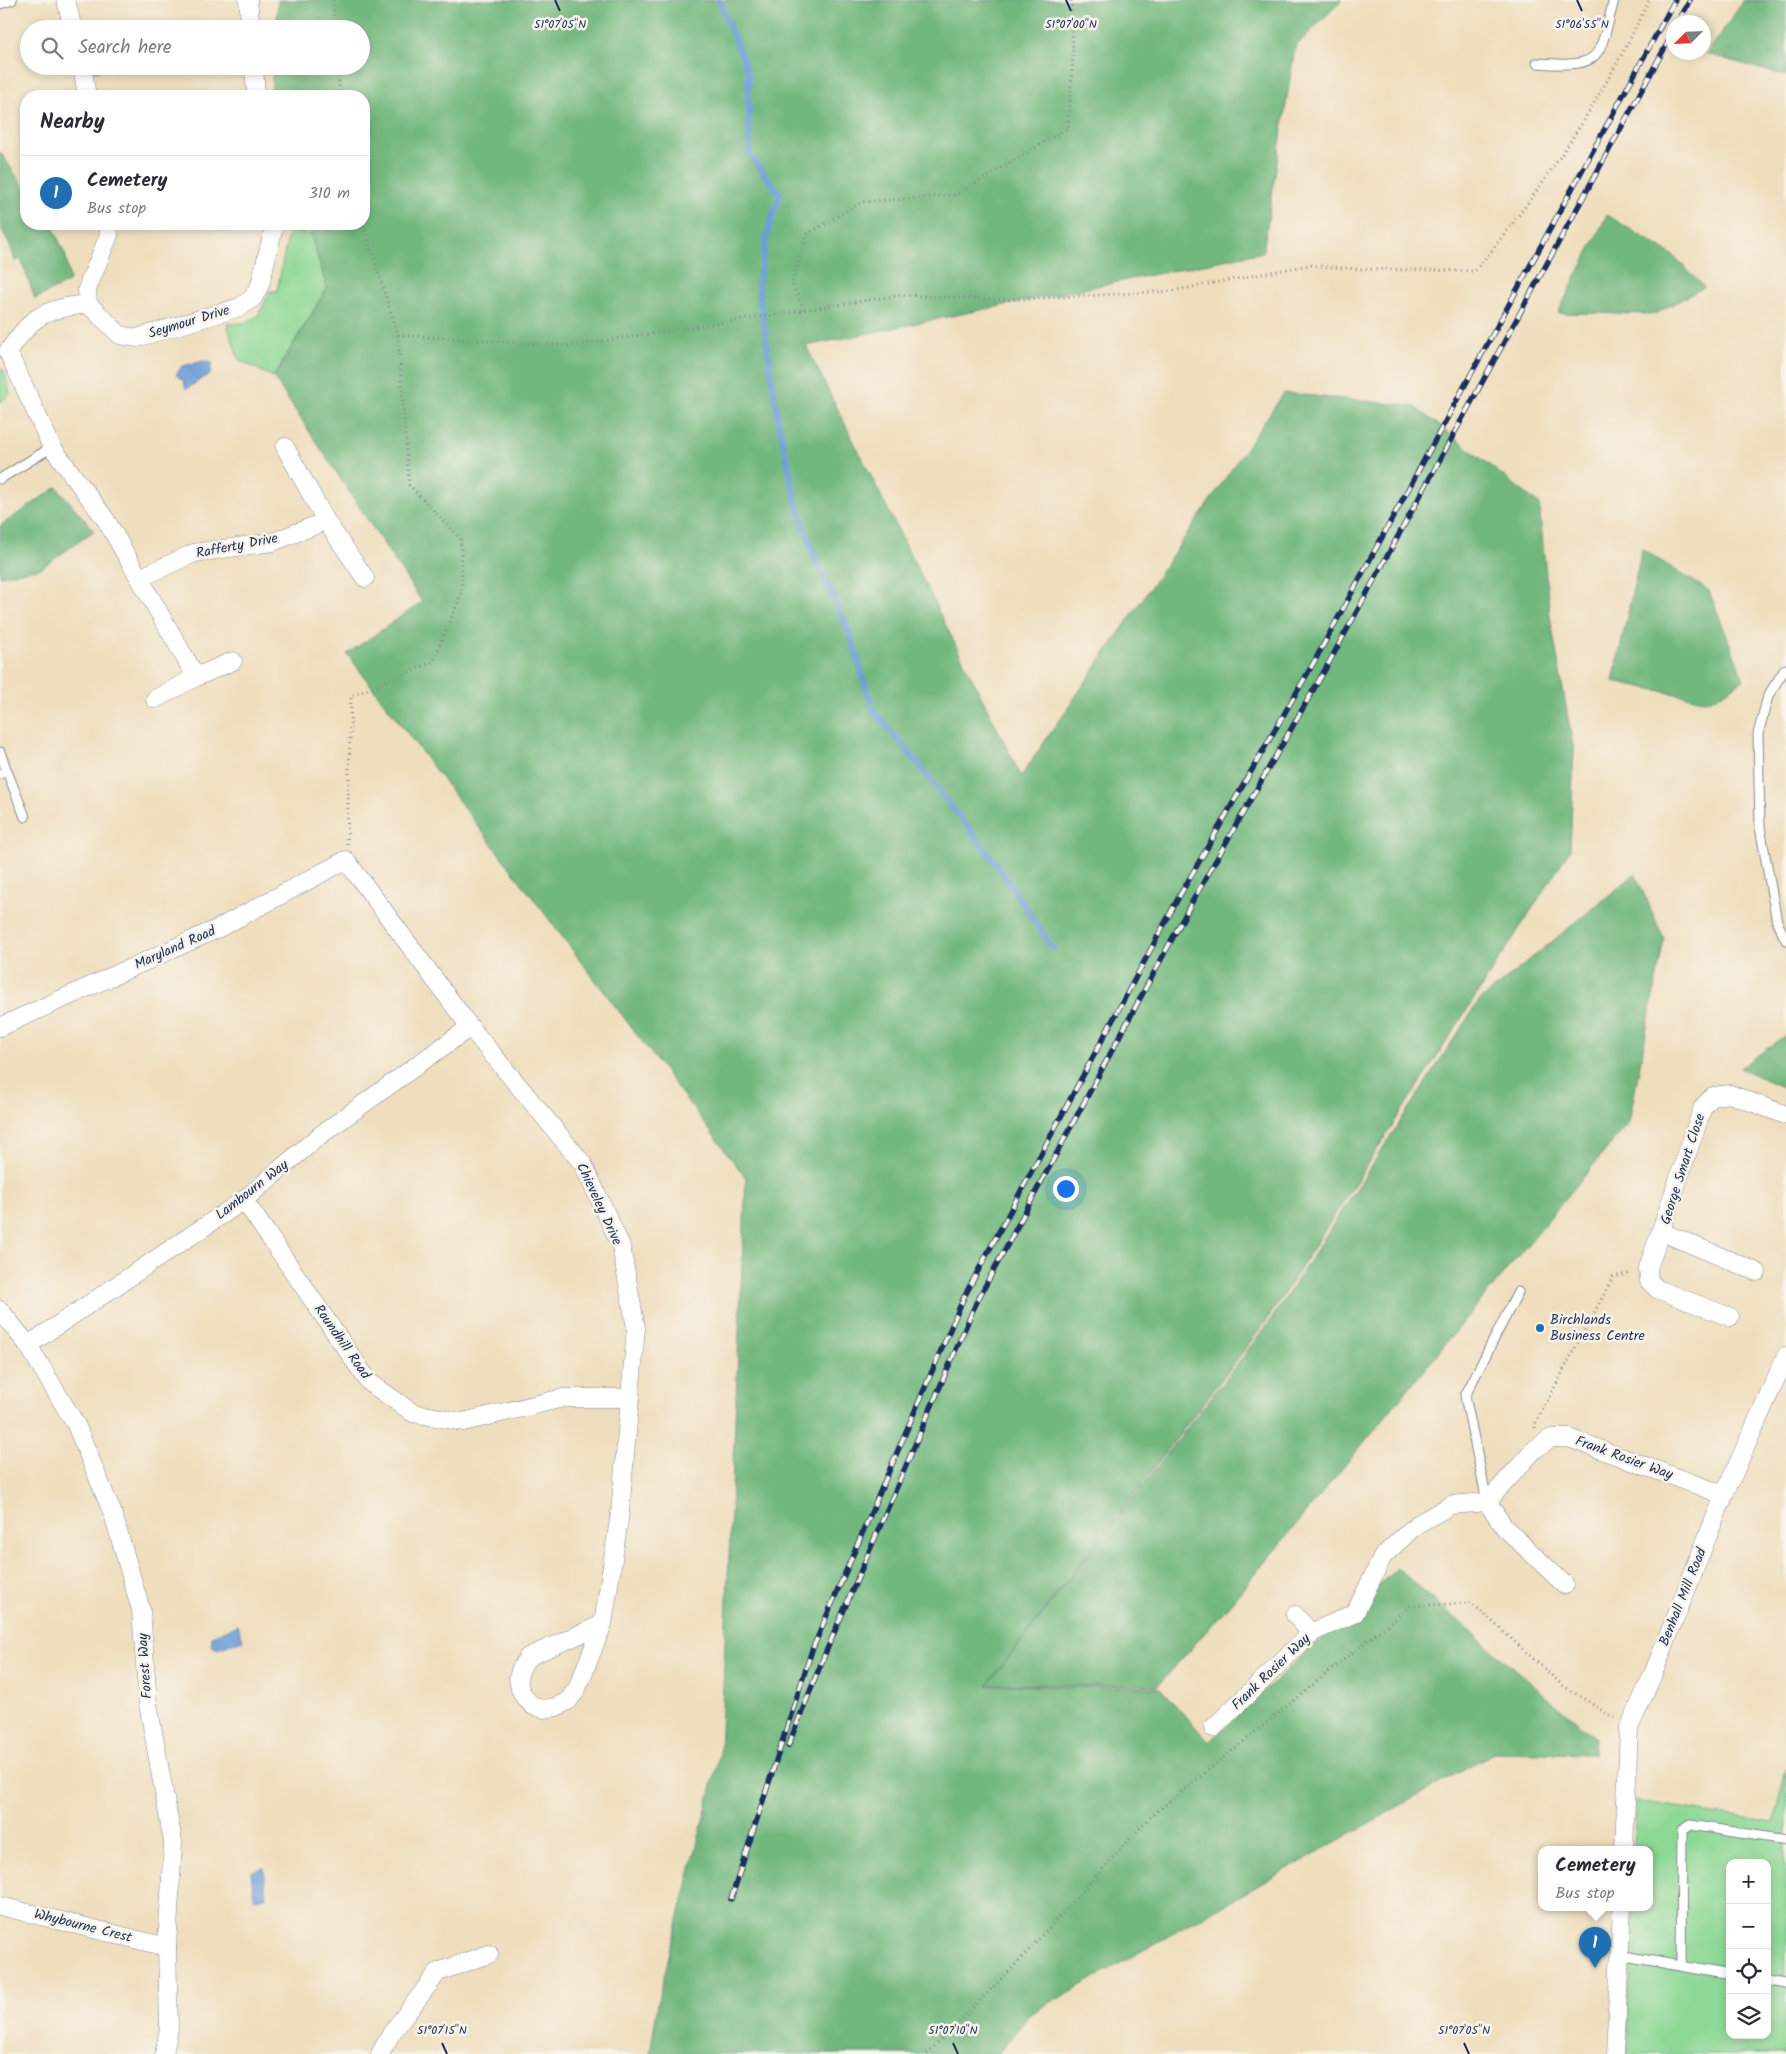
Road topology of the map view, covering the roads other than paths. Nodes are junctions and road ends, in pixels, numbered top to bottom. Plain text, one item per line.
1 (12, 0) edge
2 (66, 0) edge
3 (248, 0) edge
4 (1614, 0) edge
5 (0, 4) edge
6 (71, 20) edge
7 (250, 20) edge
8 (1537, 63) dead end
9 (83, 75) edge
10 (255, 75) edge
11 (86, 90) edge
12 (256, 90) edge
13 (109, 230) edge
14 (273, 230) edge
15 (88, 304) junction
16 (4, 352) edge
17 (52, 446) junction
18 (285, 447) dead end
19 (0, 479) edge
20 (326, 521) junction
21 (140, 578) junction
22 (365, 578) dead end
23 (233, 661) dead end
24 (1786, 669) edge
25 (196, 677) junction
26 (155, 699) dead end
27 (0, 752) edge
28 (4, 772) edge
29 (26, 816) dead end
30 (346, 860) joint
31 (1786, 940) edge
32 (0, 1027) edge
33 (470, 1027) junction
34 (1786, 1115) edge
35 (244, 1200) junction
36 (1662, 1232) junction
37 (1756, 1272) dead end
38 (1518, 1292) dead end
39 (0, 1310) edge
40 (1730, 1317) dead end
41 (28, 1344) junction
42 (1786, 1356) edge
43 (631, 1398) junction
44 (1724, 1495) junction
45 (1487, 1502) junction
46 (1566, 1585) dead end
47 (1295, 1615) dead end
48 (603, 1624) junction
49 (1311, 1633) junction
50 (1213, 1728) dead end
51 (1786, 1840) edge
52 (1624, 1846) edge
53 (0, 1906) edge
54 (1622, 1911) edge
55 (167, 1947) junction
56 (489, 1954) dead end
57 (1619, 1955) junction
58 (1681, 1966) junction
59 (1726, 1974) edge
60 (1771, 1982) edge
61 (1786, 1984) edge
62 (164, 2054) edge
63 (380, 2054) edge
64 (1615, 2054) edge

1 - 5 lane
2 - 6 street
3 - 7 street
4 - 8 lane
9 - 11 street
10 - 12 street
13 - 15 street
14 - 15 street, Seymour Drive
15 - 16 street
16 - 17 street
17 - 19 lane
17 - 21 street
18 - 20 street
20 - 21 street, Rafferty Drive
20 - 22 street
21 - 25 street
23 - 25 street
24 - 31 lane
25 - 26 street
27 - 28 lane
28 - 29 lane
30 - 32 street, Maryland Road
30 - 33 street, Chieveley Drive
33 - 35 street, Lambourn Way
33 - 43 street, Chieveley Drive
34 - 36 street, George Smart Close
35 - 41 street, Lambourn Way
35 - 43 street, Roundhill Road
36 - 37 street, George Smart Close
36 - 40 street, George Smart Close
38 - 45 lane
39 - 41 street, Forest Way
41 - 55 street, Forest Way
42 - 44 street, Benhall Mill Road
43 - 48 street, Chieveley Drive
44 - 45 street, Frank Rosier Way
44 - 52 street, Benhall Mill Road
45 - 46 street
45 - 49 street, Frank Rosier Way
47 - 49 street
48 - 48 street, Chieveley Drive
49 - 50 street, Frank Rosier Way
51 - 58 lane
53 - 55 street, Whybourne Crest
54 - 57 street
55 - 62 street, Forest Way
56 - 63 street
57 - 58 lane
57 - 64 street
58 - 59 lane
60 - 61 lane

